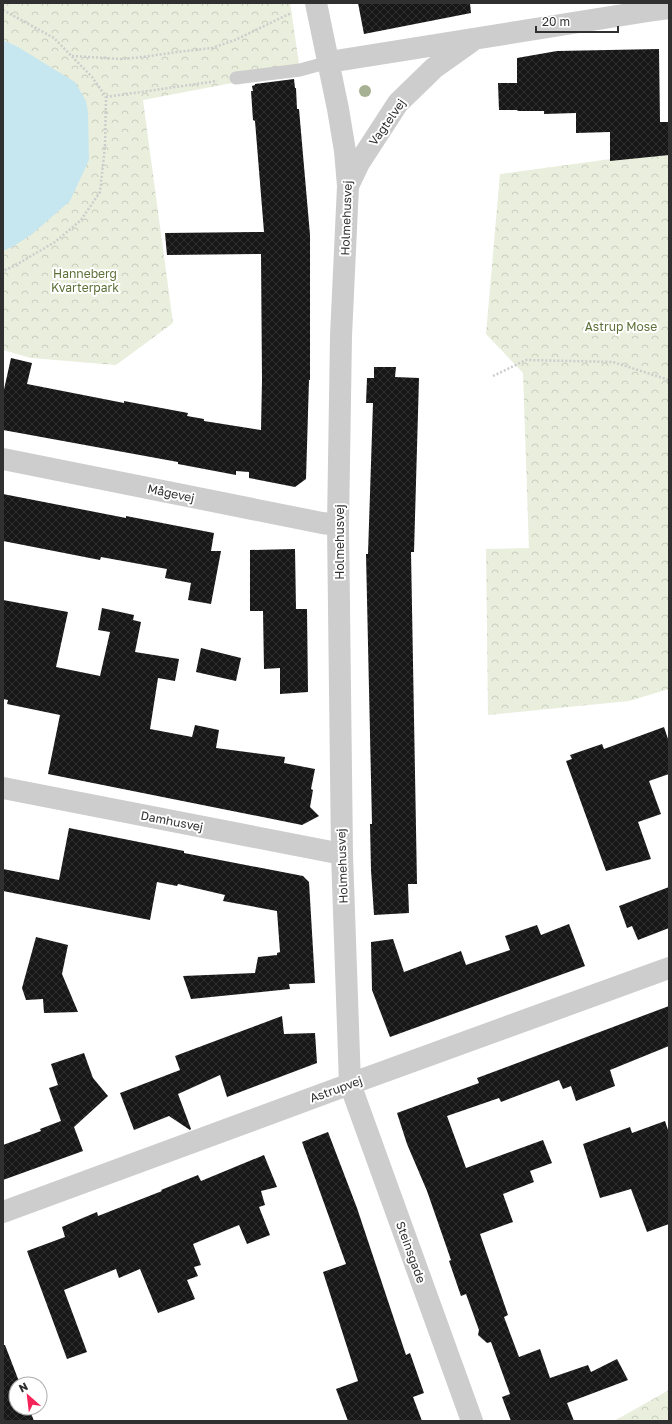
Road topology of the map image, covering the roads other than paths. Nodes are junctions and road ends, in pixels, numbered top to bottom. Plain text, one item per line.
1 (317, 5) edge
2 (655, 7) edge
3 (475, 39) junction
4 (329, 62) junction
5 (236, 78) road end
6 (348, 186) junction
7 (3, 459) edge
8 (338, 525) junction
9 (3, 788) edge
10 (342, 854) junction
11 (669, 968) edge
12 (350, 1084) junction
13 (3, 1212) edge
14 (472, 1421) edge

1 - 4 street, Holmehusvej
2 - 3 street, Vagtelvej
3 - 4 street, Vagtelvej
3 - 6 street, Vagtelvej
4 - 5 lane
4 - 6 street, Holmehusvej
6 - 8 street, Holmehusvej
7 - 8 street, Mågevej
8 - 10 street, Holmehusvej
9 - 10 street, Damhusvej
10 - 12 street, Holmehusvej
11 - 12 street, Astrupvej
12 - 13 street, Astrupvej
12 - 14 street, Steinsgade

